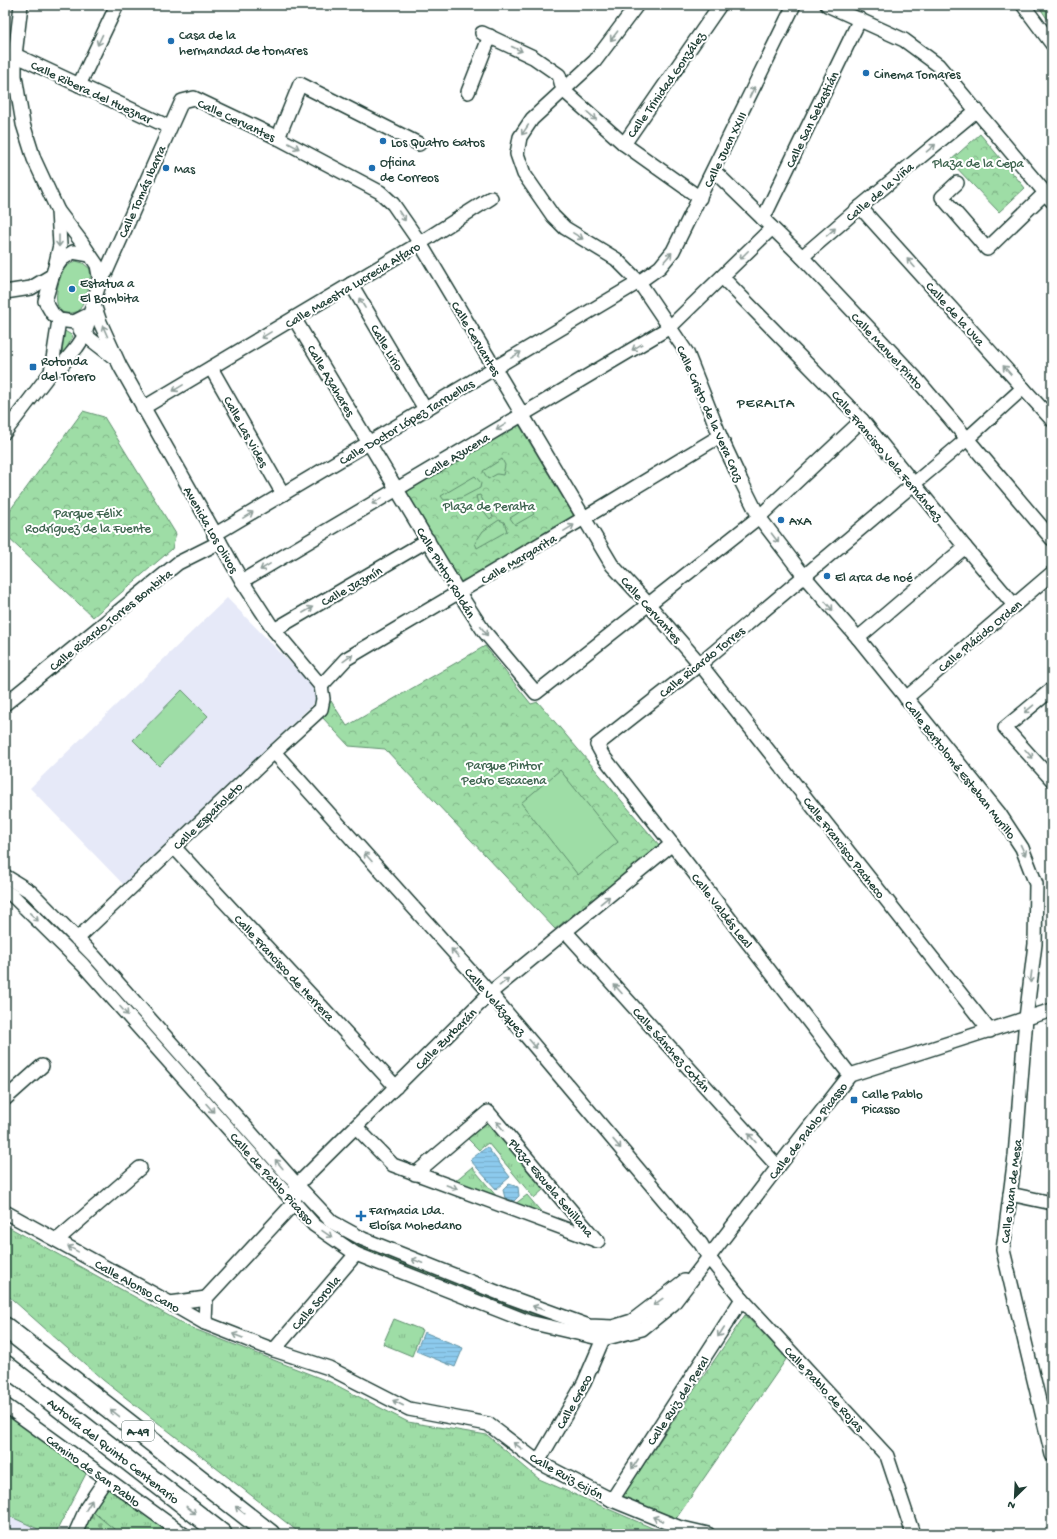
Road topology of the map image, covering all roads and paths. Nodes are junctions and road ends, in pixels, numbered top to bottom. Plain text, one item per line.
1 (21, 5) edge
2 (117, 5) edge
3 (637, 5) edge
4 (720, 5) edge
5 (794, 5) edge
6 (827, 5) edge
7 (1023, 5) edge
8 (860, 19) junction
9 (1052, 44) edge
10 (15, 55) junction
11 (80, 85) junction
12 (563, 90) junction
13 (468, 92) dead end
14 (182, 100) joint
15 (977, 110) junction
16 (169, 127) junction
17 (278, 138) junction
18 (419, 144) dead end
19 (624, 144) junction
20 (714, 171) junction
21 (957, 183) dead end
22 (1049, 197) edge
23 (491, 198) dead end
24 (700, 198) junction
25 (860, 207) junction
26 (58, 211) junction
27 (767, 223) junction
28 (420, 243) junction
29 (90, 255) junction
30 (802, 257) junction
31 (54, 273) junction
32 (722, 277) junction
33 (100, 281) junction
34 (639, 282) junction
35 (351, 284) junction
36 (9, 292) edge
37 (45, 301) junction
38 (91, 308) junction
39 (294, 318) junction
40 (59, 320) junction
41 (74, 322) junction
42 (670, 327) junction
43 (85, 335) junction
44 (118, 360) junction
45 (212, 368) junction
46 (495, 368) junction
47 (51, 372) junction
48 (1023, 388) junction
49 (143, 408) junction
50 (425, 409) junction
51 (523, 414) junction
52 (862, 420) junction
53 (1052, 420) edge
54 (5, 432) edge
55 (720, 436) junction
56 (967, 439) junction
57 (369, 442) junction
58 (914, 484) junction
59 (397, 489) junction
60 (283, 494) junction
61 (759, 517) junction
62 (584, 518) junction
63 (217, 538) junction
64 (1052, 539) edge
65 (428, 540) junction
66 (965, 547) junction
67 (1052, 573) edge
68 (804, 576) junction
69 (242, 581) junction
70 (459, 593) junction
71 (649, 605) junction
72 (1014, 605) junction
73 (274, 630) junction
74 (858, 638) junction
75 (700, 664) junction
76 (321, 686) junction
77 (1052, 689) edge
78 (8, 696) edge
79 (906, 698) junction
80 (597, 745) joint
81 (274, 752) junction
82 (1052, 780) edge
83 (672, 844) junction
84 (174, 847) junction
85 (5, 876) edge
86 (5, 891) edge
87 (566, 932) junction
88 (77, 939) junction
89 (490, 993) junction
90 (1052, 1010) edge
91 (1026, 1018) junction
92 (990, 1031) junction
93 (42, 1066) dead end
94 (850, 1076) junction
95 (396, 1087) junction
96 (5, 1099) edge
97 (356, 1127) junction
98 (778, 1167) junction
99 (140, 1168) dead end
100 (415, 1174) junction
101 (297, 1185) junction
102 (1010, 1194) junction
103 (294, 1203) junction
104 (1052, 1203) edge
105 (5, 1212) edge
106 (57, 1240) junction
107 (356, 1254) junction
108 (709, 1258) junction
109 (206, 1298) junction
110 (742, 1299) junction
111 (170, 1302) junction
112 (205, 1323) junction
113 (5, 1327) edge
114 (603, 1339) junction
115 (274, 1350) junction
116 (5, 1365) edge
117 (5, 1373) edge
118 (50, 1400) junction
119 (5, 1405) edge
120 (1052, 1455) edge
121 (538, 1462) junction
122 (106, 1479) junction
123 (612, 1500) junction
124 (75, 1534) edge
125 (183, 1534) edge
126 (222, 1534) edge
127 (270, 1534) edge
128 (708, 1534) edge
129 (913, 1534) edge

1 - 10 street
2 -> 11 street
3 -> 12 street, Calle Cristo de la Vera Cruz
4 - 19 street, Calle Trinidad González
20 -> 5 street, Calle Juan XXIII
6 - 8 street
7 - 9 street
8 - 15 street
8 - 27 street, Calle San Sebastián
10 - 11 street, Calle Ribera del Hueznar
10 - 26 street
11 - 16 street, Calle Ribera del Hueznar
13 -> 12 street
12 -> 19 street
12 -> 34 street, Calle Cristo de la Vera Cruz
14 - 16 street, Calle Tomás Ibarra
14 - 17 street, Calle Cervantes
15 - 22 street
25 -> 15 street, Calle de la Viña
16 - 33 street, Calle Tomás Ibarra
17 - 18 street
17 -> 28 street, Calle Cervantes
19 - 24 street
20 - 24 street, Calle Juan XXIII
20 - 27 street, Calle Manuel Pinto
21 - 22 street
23 - 28 street, Calle Maestra Lucrecia Alfaro
34 -> 24 street, Calle Juan XXIII
30 -> 25 street, Calle de la Viña
48 -> 25 street, Calle de la Uva
26 - 29 street
26 -> 31 street
27 - 30 street, Calle Manuel Pinto
27 -> 32 street, Calle San Sebastián
28 - 35 street, Calle Maestra Lucrecia Alfaro
28 - 46 street, Calle Cervantes
29 - 31 street
29 - 33 street
30 - 56 street, Calle Manuel Pinto
31 - 36 street
31 - 37 street
32 - 42 street, Calle Azucena
32 - 52 street, Calle Francisco Vela Fernández
33 - 38 street
34 - 42 street, Calle Cristo de la Vera Cruz
46 -> 34 street, Calle Doctor López Tarruellas
35 - 39 street, Calle Maestra Lucrecia Alfaro
50 -> 35 street, Calle Lirio
36 - 37 street
37 - 40 street
38 - 41 street
38 - 43 street
44 -> 38 street, Avenida Los Olivos
39 -> 45 street, Calle Maestra Lucrecia Alfaro
39 - 57 street, Calle Azahares
40 - 41 street
40 - 47 street
41 - 43 street, Avenida Los Olivos
42 -> 51 street, Calle Azucena
42 - 55 street, Calle Cristo de la Vera Cruz
43 - 44 street, Avenida Los Olivos
43 - 47 street
44 - 49 street, Avenida Los Olivos
45 -> 49 street, Calle Maestra Lucrecia Alfaro
45 - 60 street, Calle Las Vides
46 - 50 street, Calle Doctor López Tarruellas
46 - 51 street, Calle Cervantes
47 - 54 street
48 - 53 street, Calle de la Uva
48 - 56 street, Calle Ricardo Torres
49 - 63 street, Avenida Los Olivos
50 - 57 street, Calle Doctor López Tarruellas
51 -> 59 street, Calle Azucena
51 - 62 street, Calle Cervantes
52 - 58 street, Calle Francisco Vela Fernández
52 - 61 street
55 - 61 street, Calle Cristo de la Vera Cruz
55 - 62 street, Calle Margarita
56 - 58 street, Calle Ricardo Torres
56 - 64 street, Calle Manuel Pinto
57 - 59 street, Calle Pintor Roldán
57 - 60 street, Calle Doctor López Tarruellas
58 - 66 street, Calle Francisco Vela Fernández
58 - 68 street, Calle Ricardo Torres
59 - 65 street, Calle Pintor Roldán
59 -> 69 street, Calle Azucena
63 -> 60 street, Calle Doctor López Tarruellas
61 -> 68 street, Calle Cristo de la Vera Cruz
61 - 71 street
70 -> 62 street, Calle Margarita
62 - 71 street, Calle Cervantes
63 - 69 street, Avenida Los Olivos
63 - 78 street, Calle Ricardo Torres Bombita
65 - 70 street, Calle Pintor Roldán
73 -> 65 street, Calle Jazmín
66 - 72 street, Calle Francisco Vela Fernández
66 - 74 street
67 - 72 street, Calle Plácido Orden
68 -> 74 street, Calle Bartolomé Esteban Murillo
68 - 75 street, Calle Ricardo Torres
69 - 73 street, Avenida Los Olivos
70 -> 71 street, Calle Pintor Roldán
76 -> 70 street, Calle Margarita
71 - 75 street, Calle Cervantes
72 - 79 street, Calle Plácido Orden
73 - 76 street, Avenida Los Olivos
74 - 79 street, Calle Bartolomé Esteban Murillo
75 - 80 street, Calle Ricardo Torres
75 - 92 street, Calle Francisco Pacheco
76 - 81 street, Calle Españoleto
77 -> 82 street
79 -> 91 street, Calle Bartolomé Esteban Murillo
80 - 83 street, Calle Valdés Leal
81 - 84 street, Calle Españoleto
89 -> 81 street, Calle Velázquez
87 -> 83 street, Calle Zurbarán
83 - 94 street, Calle Valdés Leal
84 - 88 street, Calle Españoleto
84 - 95 street, Calle Francisco de Herrera
85 - 88 street, Calle de Pablo Picasso
86 -> 103 street, Calle de Pablo Picasso
89 -> 87 street, Calle Zurbarán
98 -> 87 street, Calle Sánchez Cotán
101 -> 88 street, Calle de Pablo Picasso
89 - 95 street, Calle Zurbarán
89 -> 108 street, Calle Velázquez
90 - 91 street, Calle de Pablo Picasso
91 - 92 street, Calle de Pablo Picasso
91 - 102 street, Calle Juan de Mesa
92 - 94 street, Calle de Pablo Picasso
93 - 96 street
94 - 98 street, Calle de Pablo Picasso
95 - 97 street, Calle Zurbarán
97 - 100 street, Plaza Escuela Sevillana
97 - 101 street, Calle Zurbarán
98 - 108 street, Calle de Pablo Picasso
99 - 106 street
100 -> 100 street, Plaza Escuela Sevillana
101 - 103 street
108 -> 101 street, Calle de Pablo Picasso
102 - 104 street
102 - 120 street, Calle Juan de Mesa
103 -> 107 street, Calle de Pablo Picasso
103 - 109 street
105 - 106 street, Calle Alonso Cano
111 -> 106 street, Calle Alonso Cano
107 - 114 street, Calle de Pablo Picasso
107 - 115 street, Calle Sorolla
108 - 110 street, Calle Pablo de Rojas
108 - 114 street, Calle de Pablo Picasso
109 - 111 street
109 - 112 street
110 -> 123 street, Calle Ruiz del Peral
110 - 129 street, Calle Pablo de Rojas
111 - 112 street, Calle Alonso Cano
115 -> 112 street, Calle Alonso Cano
127 -> 113 highway, A-49
114 - 121 street, Calle Greco
121 -> 115 street, Calle Ruiz Gijón
116 - 118 highway, Autovía del Quinto Centenario / A-49
117 - 118 highway
118 -> 126 highway, Autovía del Quinto Centenario / A-49
119 - 122 street, Camino de San Pablo
121 - 123 street, Calle Ruiz Gijón
124 -> 122 street
122 - 125 street, Camino de San Pablo
128 -> 123 street, Calle Ruiz Gijón

